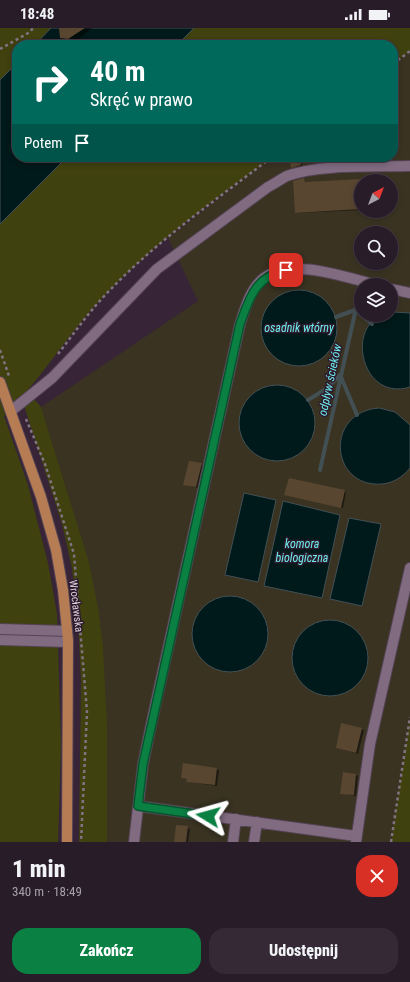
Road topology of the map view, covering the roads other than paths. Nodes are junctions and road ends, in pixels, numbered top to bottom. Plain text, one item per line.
1 (410, 166) edge
2 (354, 280) edge
3 (398, 290) edge
4 (410, 293) edge
5 (0, 382) edge
6 (11, 411) junction
7 (410, 568) edge
8 (0, 629) edge
9 (68, 636) junction
10 (0, 640) edge
11 (138, 806) junction
12 (236, 820) junction
13 (257, 822) junction
14 (356, 839) edge
15 (67, 842) edge
16 (134, 842) edge
17 (233, 842) edge
18 (254, 842) edge

1 - 6 lane
2 - 11 lane
3 - 4 lane
5 - 6 main road, Wrocławska
6 - 9 main road, Wrocławska
7 - 14 lane
8 - 9 lane
9 - 10 lane
9 - 15 main road, Wrocławska
11 - 12 lane
11 - 16 lane
12 - 13 lane
12 - 17 lane
13 - 14 lane
13 - 18 lane

